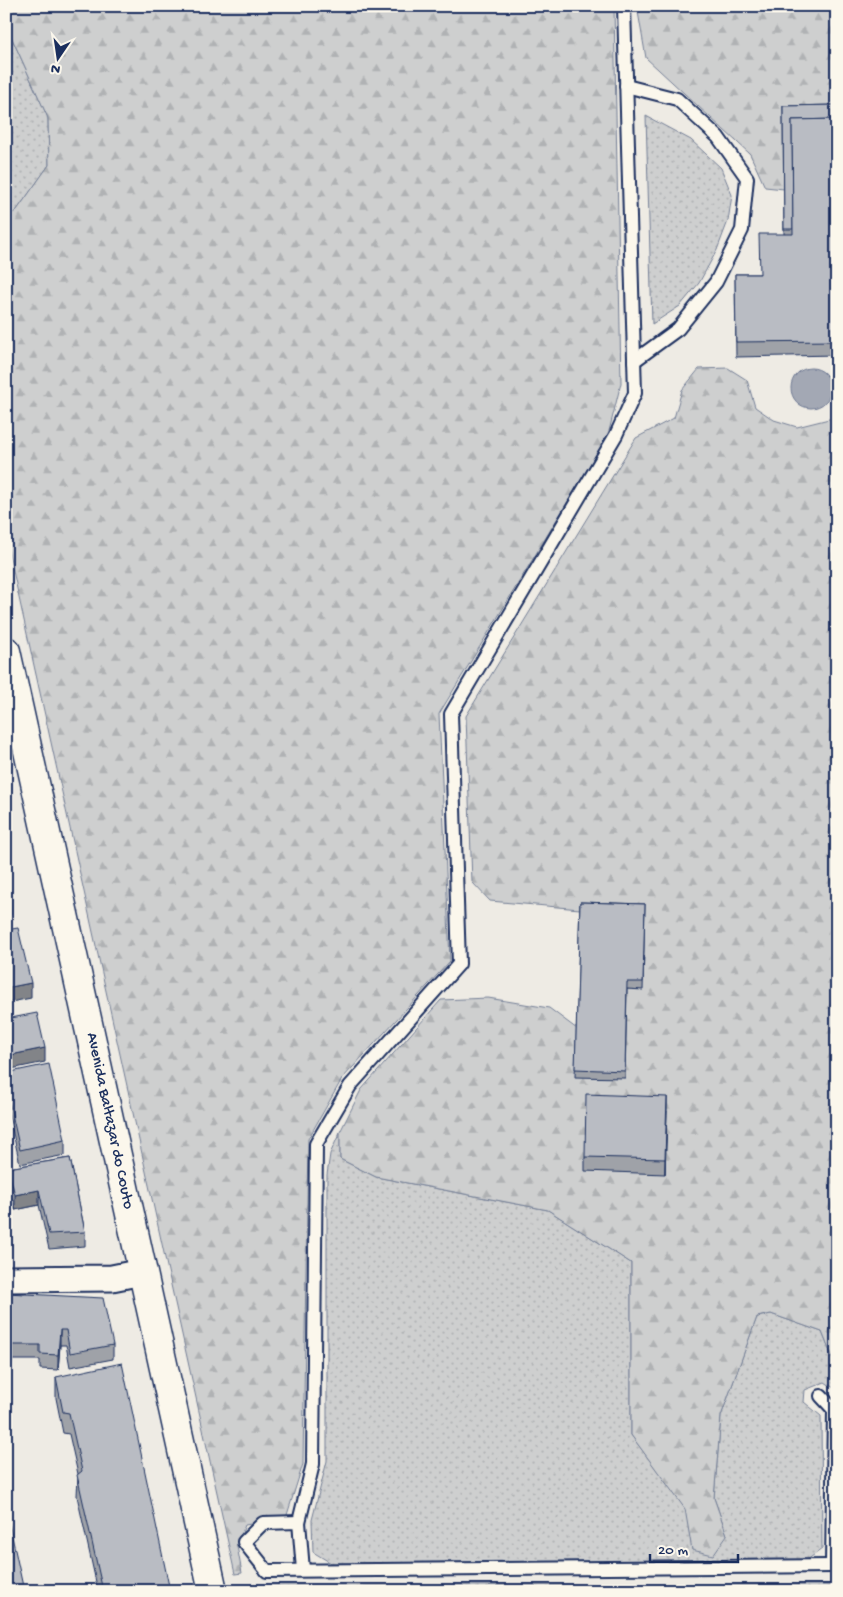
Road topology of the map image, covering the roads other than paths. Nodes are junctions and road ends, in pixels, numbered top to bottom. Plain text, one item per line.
1 (624, 6) edge
2 (626, 86) junction
3 (634, 361) junction
4 (6, 651) edge
5 (142, 1272) junction
6 (6, 1279) edge
7 (821, 1396) dead end
8 (299, 1522) junction
9 (834, 1567) edge
10 (303, 1570) junction
11 (212, 1591) edge

1 - 2 lane
2 - 3 lane
2 - 3 lane
3 - 8 lane
4 - 5 main road, Avenida Baltazar do Couto
5 - 6 street
5 - 11 main road, Avenida Baltazar do Couto
7 - 9 lane
8 - 10 lane
8 - 10 lane
9 - 10 lane

